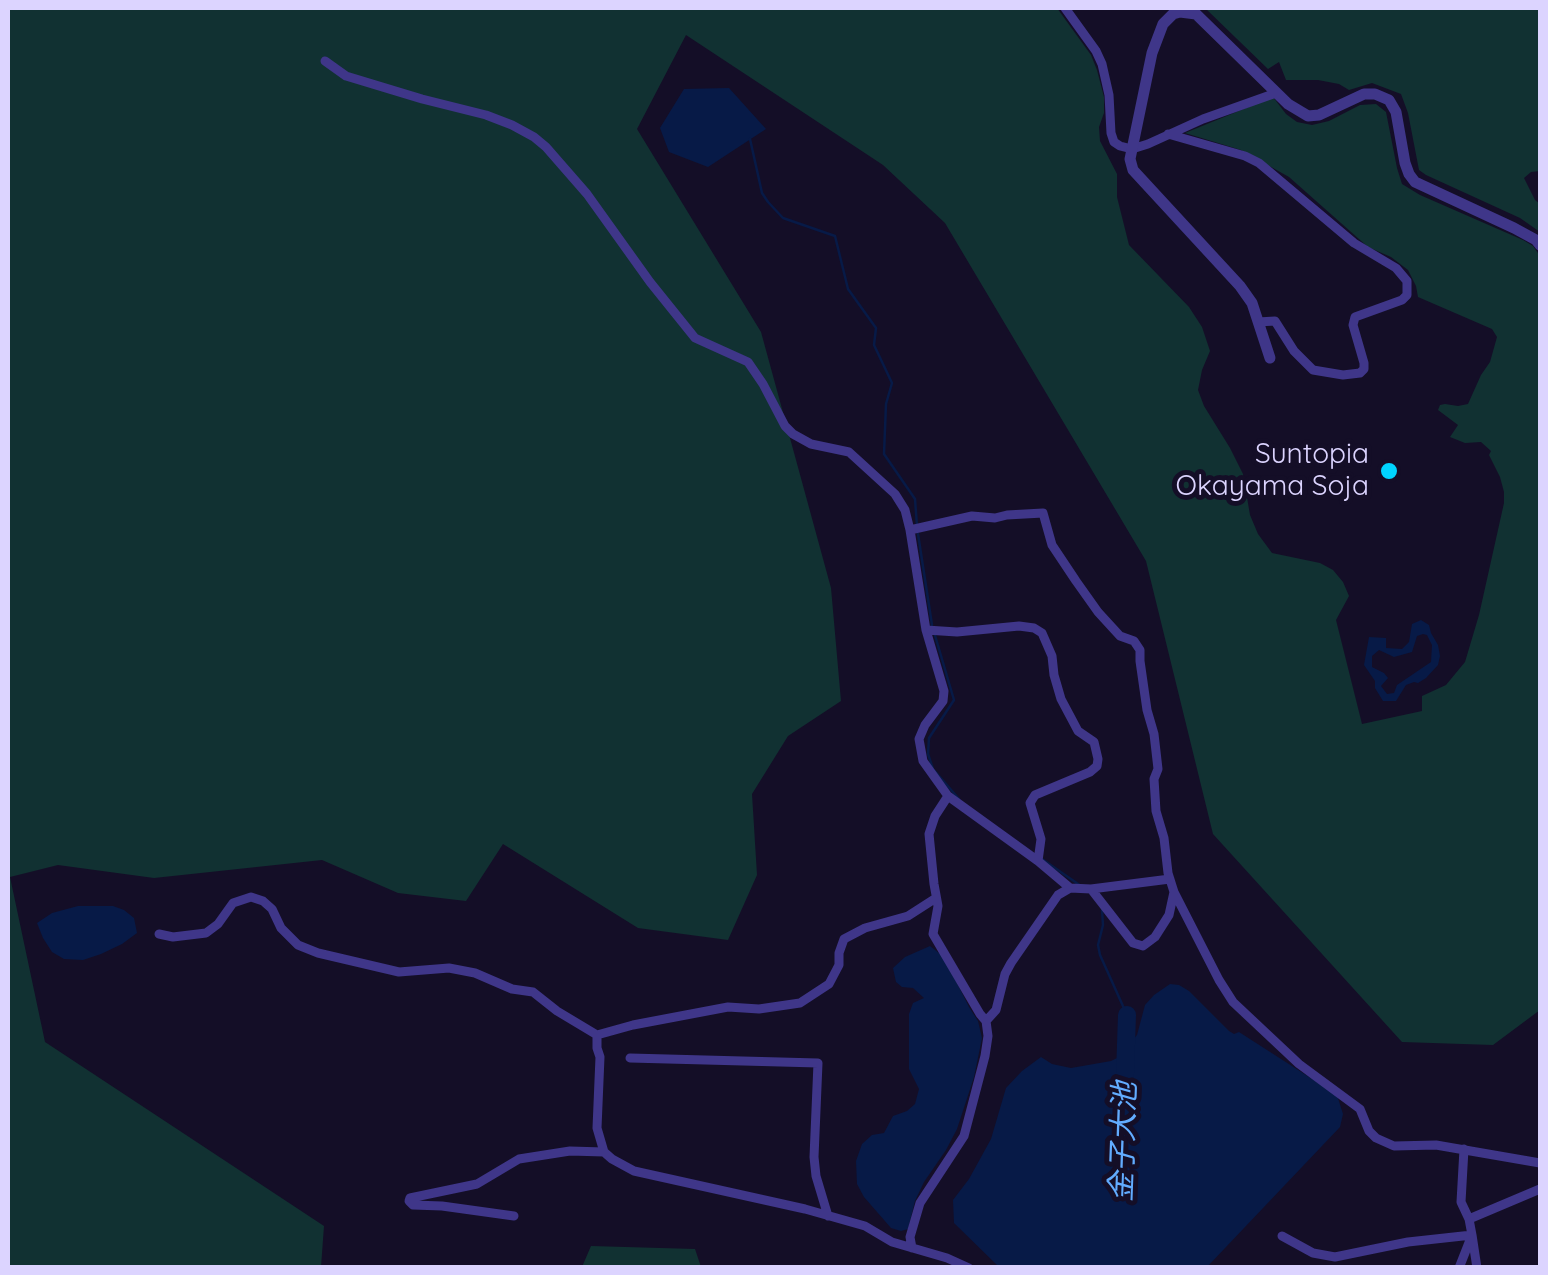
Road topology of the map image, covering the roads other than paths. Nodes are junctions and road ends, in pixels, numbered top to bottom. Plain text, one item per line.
1 (1066, 8) edge
2 (325, 62) dead end
3 (1276, 92) junction
4 (1168, 134) junction
5 (1132, 149) junction
6 (1540, 245) edge
7 (1258, 322) junction
8 (1270, 358) dead end
9 (910, 530) junction
10 (926, 630) junction
11 (948, 796) junction
12 (1039, 856) junction
13 (1170, 879) junction
14 (1070, 888) junction
15 (1091, 889) junction
16 (1174, 892) junction
17 (936, 898) junction
18 (159, 934) dead end
19 (986, 1021) junction
20 (597, 1035) junction
21 (630, 1058) dead end
22 (1464, 1149) junction
23 (604, 1152) junction
24 (1540, 1163) edge
25 (1540, 1189) edge
26 (514, 1216) dead end
27 (828, 1216) junction
28 (1469, 1219) junction
29 (1472, 1235) junction
30 (1282, 1236) dead end
31 (912, 1248) junction
32 (1312, 1253) junction
33 (969, 1268) edge
34 (1316, 1268) edge
35 (1458, 1268) edge
36 (1477, 1268) edge

1 - 5 street
2 - 9 street
3 - 4 street
3 - 5 street
3 - 6 street
4 - 5 street
4 - 7 street
5 - 7 street
7 - 8 street
9 - 10 street
9 - 13 street
10 - 11 street
10 - 12 street
11 - 12 street
11 - 17 street
12 - 14 street
13 - 15 street
13 - 16 street
14 - 15 street
14 - 19 street
15 - 16 street
16 - 22 street
17 - 19 street
17 - 20 street
18 - 20 street
19 - 31 street
20 - 23 street
21 - 27 street
22 - 24 street
22 - 28 street
23 - 26 street
23 - 27 street
25 - 28 street
27 - 31 street
28 - 29 street
29 - 32 street
29 - 35 street
29 - 36 street
30 - 32 street
31 - 33 street
32 - 34 street

